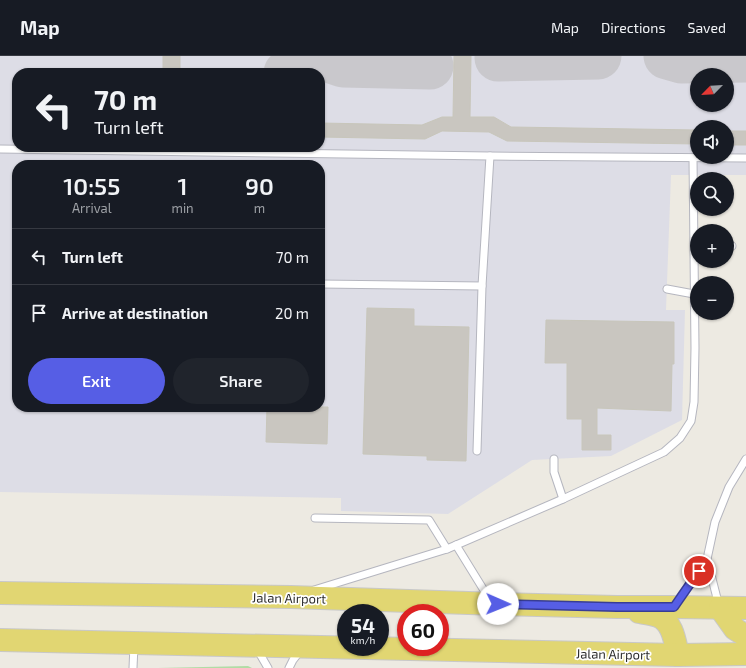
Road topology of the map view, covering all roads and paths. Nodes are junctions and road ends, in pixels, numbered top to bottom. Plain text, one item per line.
1 (0, 149) edge
2 (12, 149) edge
3 (210, 152) edge
4 (490, 156) junction
5 (690, 158) edge
6 (734, 158) edge
7 (746, 158) edge
8 (693, 164) edge
9 (695, 224) edge
10 (325, 284) edge
11 (482, 286) junction
12 (666, 289) dead end
13 (690, 293) edge
14 (694, 320) edge
15 (477, 451) dead end
16 (554, 459) dead end
17 (746, 459) edge
18 (563, 499) junction
19 (315, 518) dead end
20 (456, 545) junction
21 (447, 549) junction
22 (707, 559) junction
23 (0, 593) edge
24 (291, 597) junction
25 (498, 604) junction
26 (617, 607) junction
27 (674, 607) junction
28 (720, 608) junction
29 (746, 608) edge
30 (746, 636) edge
31 (0, 640) edge
32 (134, 643) junction
33 (256, 646) junction
34 (302, 647) junction
35 (746, 654) edge
36 (678, 655) junction
37 (133, 668) edge
38 (268, 668) edge
39 (289, 668) edge

1 - 2 lane
3 - 4 lane
4 - 5 lane
4 - 11 lane
6 - 7 lane
8 - 9 lane
10 - 11 lane
11 - 15 lane
12 - 13 lane
14 - 18 lane
16 - 18 lane
17 - 22 lane
18 - 20 lane
19 - 21 lane
20 - 21 lane
20 - 25 lane
21 - 24 lane
22 - 27 lane
22 - 28 lane
23 - 24 main road, Jalan Airport
24 - 25 main road, Jalan Airport
25 - 26 main road, Jalan Airport
26 - 27 main road, Jalan Airport
26 - 36 main road
27 - 28 main road, Jalan Airport
28 - 29 main road, Jalan Airport
28 - 30 main road
31 - 32 main road, Jalan Airport
32 - 33 main road, Jalan Airport
32 - 37 lane
33 - 34 main road, Jalan Airport
33 - 38 lane
34 - 36 main road, Jalan Airport
34 - 39 lane
35 - 36 main road, Jalan Airport

